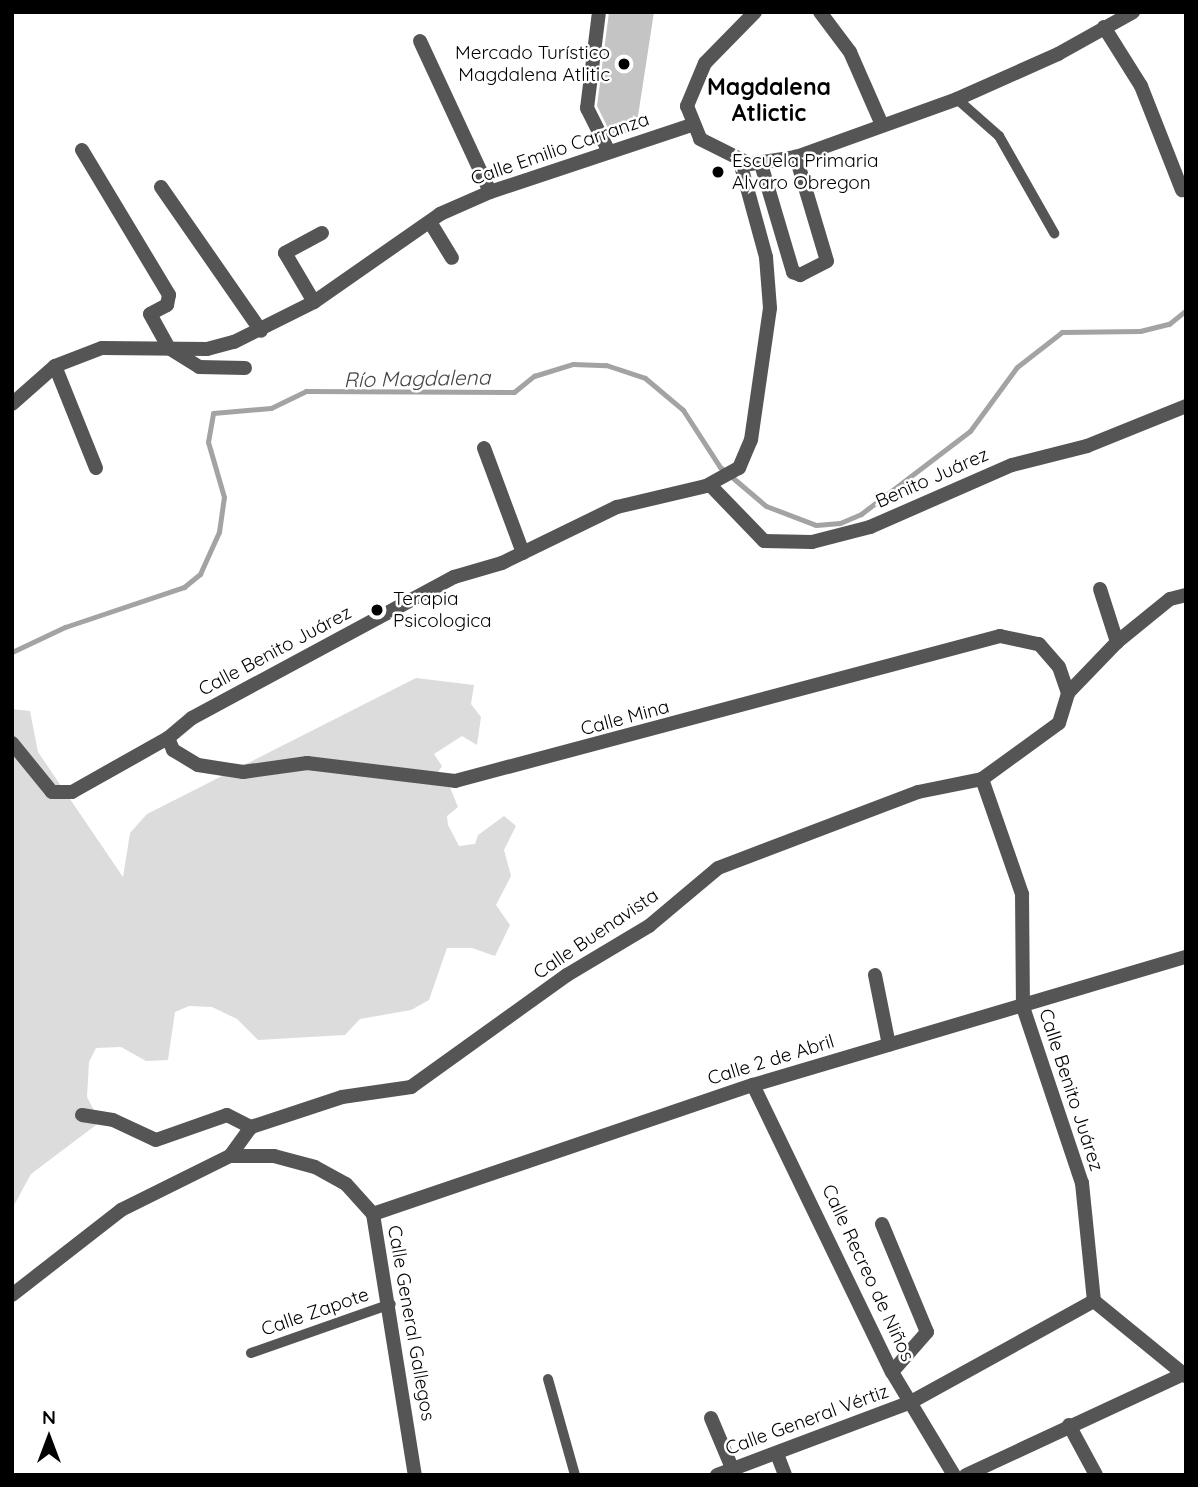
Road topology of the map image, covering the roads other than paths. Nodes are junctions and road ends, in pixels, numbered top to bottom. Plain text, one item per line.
1 (599, 12) edge
2 (755, 12) edge
3 (820, 12) edge
4 (1133, 12) edge
5 (1104, 27) junction
6 (420, 41) dead end
7 (957, 99) junction
8 (691, 125) junction
9 (882, 125) junction
10 (82, 150) dead end
11 (609, 152) junction
12 (796, 157) junction
13 (740, 162) junction
14 (761, 164) junction
15 (161, 187) dead end
16 (1182, 190) dead end
17 (490, 192) junction
18 (430, 222) junction
19 (322, 233) dead end
20 (1054, 233) dead end
21 (452, 258) dead end
22 (314, 302) junction
23 (261, 331) junction
24 (169, 348) junction
25 (55, 366) junction
26 (245, 368) dead end
27 (12, 404) edge
28 (1186, 406) edge
29 (484, 448) dead end
30 (96, 468) dead end
31 (712, 484) junction
32 (523, 553) junction
33 (1100, 589) dead end
34 (1186, 595) edge
35 (1117, 642) junction
36 (1068, 693) junction
37 (168, 738) junction
38 (12, 743) edge
39 (982, 779) junction
40 (1186, 957) edge
41 (875, 975) dead end
42 (1023, 1007) junction
43 (889, 1045) junction
44 (753, 1085) junction
45 (82, 1115) dead end
46 (251, 1127) junction
47 (230, 1156) junction
48 (373, 1214) junction
49 (883, 1224) dead end
50 (12, 1295) edge
51 (1094, 1301) junction
52 (391, 1304) junction
53 (251, 1353) dead end
54 (892, 1371) junction
55 (1185, 1375) edge
56 (548, 1379) dead end
57 (911, 1402) junction
58 (711, 1418) dead end
59 (1069, 1425) junction
60 (777, 1454) junction
61 (732, 1468) junction
62 (415, 1475) edge
63 (575, 1475) edge
64 (717, 1475) edge
65 (785, 1475) edge
66 (954, 1475) edge
67 (966, 1475) edge
68 (1096, 1475) edge

1 - 11 street
2 - 8 street
3 - 9 street
4 - 5 street
5 - 7 street
5 - 16 street
6 - 17 street
7 - 9 street
7 - 20 lane
8 - 11 street, Calle Emilio Carranza
8 - 13 street
9 - 12 street
10 - 24 street
11 - 17 street, Calle Emilio Carranza
12 - 14 street
12 - 14 street
13 - 14 street
13 - 31 street, Calle Benito Juárez
15 - 23 street
17 - 18 street, Calle Emilio Carranza
18 - 21 street
18 - 22 street, Calle Emilio Carranza
19 - 22 street
22 - 23 street, Calle Emilio Carranza
23 - 24 street, Calle Emilio Carranza
24 - 25 street, Calle Emilio Carranza
24 - 26 street
25 - 27 street, Calle Emilio Carranza
25 - 30 street
28 - 31 street, Benito Juárez
29 - 32 street
31 - 32 street, Calle Benito Juárez
32 - 37 street, Calle Benito Juárez
33 - 35 street
34 - 35 street, Calle Buenavista
35 - 36 street, Calle Buenavista
36 - 37 street, Calle Mina
36 - 39 street, Calle Buenavista
37 - 38 street, Calle Benito Juárez
39 - 42 street, Calle Benito Juárez
39 - 46 street, Calle Buenavista
40 - 42 street, Calle 2 de Abril
41 - 43 street
42 - 43 street, Calle 2 de Abril
42 - 51 street, Calle Benito Juárez
43 - 44 street, Calle 2 de Abril
44 - 48 street, Calle 2 de Abril
44 - 54 street, Calle Recreo de Niños
45 - 46 street
46 - 47 street
47 - 48 street, Calle General Gallegos
47 - 50 street
48 - 52 street, Calle General Gallegos
49 - 54 street
51 - 55 street
51 - 57 street, Calle General Vértiz
52 - 53 lane, Calle Zapote
52 - 62 street, Calle General Gallegos
54 - 57 street, Calle Recreo de Niños
55 - 59 street
56 - 63 lane
57 - 60 street, Calle General Vértiz
57 - 66 street, Calle Recreo de Niños
58 - 61 street
59 - 67 street
59 - 68 street
60 - 61 street, Calle General Vértiz
60 - 65 street
61 - 64 street, Calle General Vértiz

